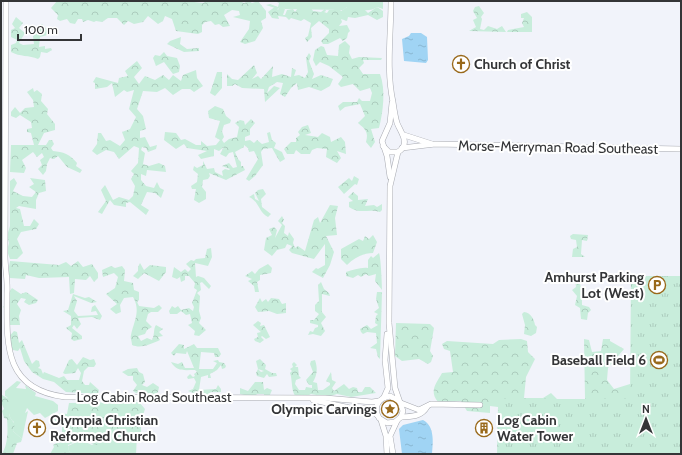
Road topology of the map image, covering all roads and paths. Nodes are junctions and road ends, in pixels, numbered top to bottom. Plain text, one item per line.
1 (6, 1) edge
2 (391, 1) edge
3 (392, 101) junction
4 (387, 131) junction
5 (403, 134) junction
6 (435, 144) junction
7 (383, 146) junction
8 (681, 148) edge
9 (400, 150) junction
10 (390, 180) junction
11 (3, 256) edge
12 (389, 323) junction
13 (384, 397) junction
14 (296, 398) junction
15 (379, 401) junction
16 (401, 402) junction
17 (480, 405) dead end
18 (427, 407) junction
19 (399, 418) junction
20 (379, 419) junction
21 (387, 454) edge
22 (393, 454) edge

1 - 11 street
2 - 3 street
3 - 4 street
3 - 5 street
4 - 5 street
4 - 7 street
5 - 6 street, Morse-Merryman Road Southeast
5 - 9 street
6 - 8 street, Morse-Merryman Road Southeast
6 - 9 street, Morse-Merryman Road Southeast
7 - 9 street
7 - 10 street
9 - 10 street
10 - 12 street
11 - 14 street, Log Cabin Road Southeast
12 - 13 street
12 - 16 street
13 - 15 street
13 - 16 street
14 - 15 street, Log Cabin Road Southeast
14 - 20 street, Log Cabin Road Southeast
15 - 20 street
16 - 18 street
16 - 19 street
17 - 18 street
18 - 19 street
19 - 20 street
19 - 22 street
20 - 21 street

